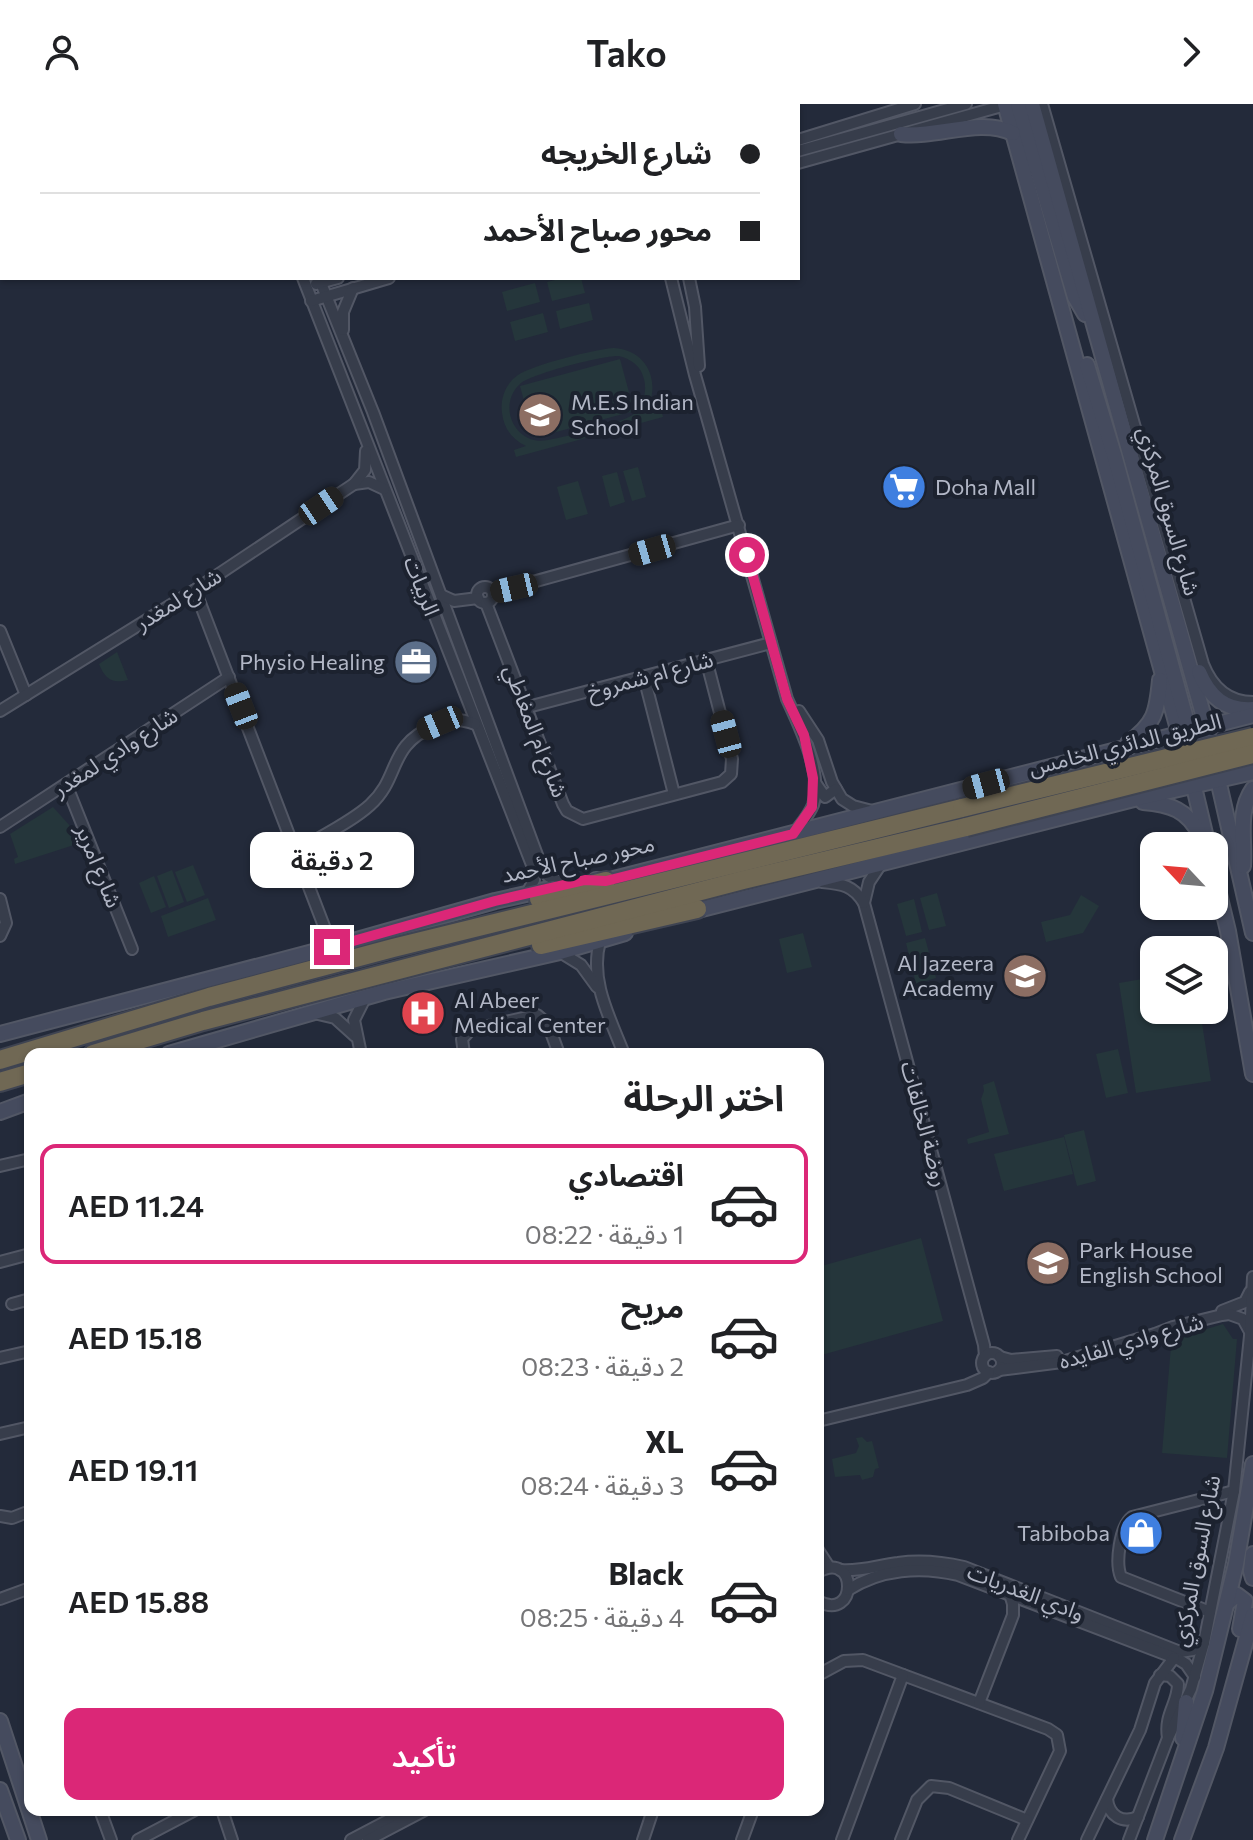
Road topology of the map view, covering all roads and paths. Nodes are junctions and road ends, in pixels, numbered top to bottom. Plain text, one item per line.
1 (915, 104) edge
2 (940, 104) edge
3 (1006, 104) edge
4 (1018, 104) edge
5 (1032, 104) edge
6 (1042, 104) edge
7 (960, 106) edge
8 (1013, 133) junction
9 (901, 134) junction
10 (800, 139) edge
11 (800, 150) edge
12 (800, 162) edge
13 (320, 280) edge
14 (382, 280) edge
15 (672, 280) edge
16 (689, 280) edge
17 (304, 282) edge
18 (353, 288) junction
19 (326, 296) junction
20 (311, 301) junction
21 (1093, 324) junction
22 (1067, 326) junction
23 (344, 340) junction
24 (704, 400) junction
25 (367, 443) junction
26 (354, 484) junction
27 (384, 489) junction
28 (739, 525) junction
29 (195, 590) junction
30 (441, 595) junction
31 (485, 598) junction
32 (1179, 627) junction
33 (0, 631) edge
34 (771, 643) junction
35 (706, 659) junction
36 (1160, 672) junction
37 (229, 677) junction
38 (644, 677) junction
39 (785, 689) junction
40 (26, 695) junction
41 (465, 696) junction
42 (1253, 702) edge
43 (528, 707) junction
44 (1253, 709) edge
45 (0, 711) edge
46 (1253, 715) edge
47 (454, 718) junction
48 (475, 724) junction
49 (1192, 730) junction
50 (1253, 737) edge
51 (1120, 748) junction
52 (1253, 754) edge
53 (1213, 758) junction
54 (1251, 773) edge
55 (813, 778) junction
56 (1218, 781) junction
57 (66, 784) junction
58 (1194, 787) junction
59 (836, 789) junction
60 (1253, 789) edge
61 (674, 794) junction
62 (1130, 800) junction
63 (962, 808) joint
64 (876, 813) junction
65 (0, 827) edge
66 (1200, 832) edge
67 (1204, 832) edge
68 (793, 834) junction
69 (297, 851) junction
70 (881, 864) junction
71 (606, 881) junction
72 (812, 881) junction
73 (1241, 883) junction
74 (565, 885) junction
75 (527, 893) junction
76 (0, 899) edge
77 (864, 903) junction
78 (697, 909) junction
79 (1225, 920) edge
80 (1253, 933) edge
81 (0, 936) edge
82 (600, 941) junction
83 (332, 947) junction
84 (132, 949) dead end
85 (560, 952) junction
86 (323, 967) junction
87 (381, 974) junction
88 (600, 992) junction
89 (365, 998) junction
90 (310, 1014) junction
91 (33, 1025) junction
92 (0, 1034) edge
93 (356, 1037) junction
94 (0, 1043) edge
95 (40, 1048) edge
96 (113, 1048) edge
97 (190, 1048) edge
98 (359, 1048) edge
99 (463, 1048) edge
100 (557, 1048) edge
101 (622, 1048) edge
102 (24, 1053) edge
103 (0, 1060) edge
104 (1253, 1074) edge
105 (24, 1075) edge
106 (0, 1082) edge
107 (24, 1103) edge
108 (0, 1112) edge
109 (24, 1160) edge
110 (0, 1166) edge
111 (24, 1256) edge
112 (0, 1262) edge
113 (1253, 1277) edge
114 (1253, 1287) edge
115 (24, 1301) edge
116 (12, 1304) dead end
117 (1250, 1336) junction
118 (24, 1352) edge
119 (991, 1353) junction
120 (0, 1358) edge
121 (994, 1371) junction
122 (824, 1420) edge
123 (24, 1428) edge
124 (0, 1434) edge
125 (1253, 1464) edge
126 (1234, 1491) junction
127 (24, 1513) edge
128 (0, 1516) edge
129 (824, 1557) edge
130 (1249, 1566) edge
131 (835, 1569) junction
132 (824, 1571) edge
133 (24, 1590) edge
134 (848, 1590) junction
135 (1010, 1594) junction
136 (0, 1599) edge
137 (1030, 1602) junction
138 (824, 1603) edge
139 (1227, 1603) junction
140 (1210, 1612) junction
141 (1013, 1615) junction
142 (1253, 1615) edge
143 (1253, 1636) edge
144 (1204, 1643) junction
145 (1174, 1658) junction
146 (824, 1672) edge
147 (1238, 1674) junction
148 (903, 1675) junction
149 (1160, 1675) junction
150 (1195, 1677) junction
151 (1186, 1702) junction
152 (979, 1703) junction
153 (0, 1721) edge
154 (1168, 1738) junction
155 (1216, 1748) junction
156 (1180, 1768) junction
157 (0, 1790) edge
158 (24, 1794) edge
159 (1107, 1799) junction
160 (31, 1816) edge
161 (102, 1816) edge
162 (184, 1816) edge
163 (224, 1816) edge
164 (397, 1816) edge
165 (414, 1816) edge
166 (650, 1816) edge
167 (751, 1816) edge
168 (1138, 1817) junction
169 (1027, 1820) junction
170 (641, 1838) edge
171 (18, 1840) edge
172 (39, 1840) edge
173 (111, 1840) edge
174 (138, 1840) edge
175 (232, 1840) edge
176 (351, 1840) edge
177 (368, 1840) edge
178 (742, 1840) edge
179 (842, 1840) edge
180 (901, 1840) edge
181 (1018, 1840) edge
182 (1087, 1840) edge
183 (1129, 1840) edge
184 (1155, 1840) edge
185 (1182, 1840) edge

1 - 10 street
2 - 7 street
3 - 8 main road, شارع السوق المركزي
3 - 9 street
4 - 21 main road
5 - 21 main road, شارع السوق المركزي
6 - 42 street, شارع السوق المركزي
7 - 11 street
8 - 9 main road
8 - 22 main road, شارع السوق المركزي
9 - 12 street
13 - 17 street
13 - 19 street, الربيات
14 - 18 street
15 - 24 street
16 - 24 street
17 - 20 street, الربيات
18 - 19 street
18 - 23 street
19 - 20 street
19 - 23 street, الربيات
20 - 25 street, الربيات
21 - 32 main road, شارع السوق المركزي
22 - 36 main road, شارع السوق المركزي
22 - 49 main road
23 - 30 street, الربيات
24 - 28 street
25 - 26 street
25 - 27 street, الربيات
26 - 27 street
26 - 29 street, شارع لمغدر
27 - 41 street, الربيات
28 - 31 street
28 - 34 street
29 - 37 street
29 - 40 street, شارع لمغدر
30 - 31 street
30 - 74 street, الربيات
31 - 43 street, شارع ام المغاطي
32 - 44 main road
32 - 49 main road, شارع السوق المركزي
33 - 40 street
34 - 35 street, شارع ام شمروخ
34 - 39 street
35 - 38 street, شارع ام شمروخ
35 - 61 street, شارع ام المغاطي
36 - 49 main road, شارع السوق المركزي
36 - 51 main road
37 - 57 street, شارع وادي لمغدر
37 - 69 street
38 - 43 street, شارع ام شمروخ
38 - 61 street
39 - 55 street
39 - 59 street
40 - 45 street, شارع لمغدر
41 - 47 street
41 - 48 street, الربيات
43 - 61 street, شارع ام المغاطي
46 - 49 main road, الطريق الدائري الخامس
47 - 48 street
47 - 69 street
48 - 75 street, الربيات
49 - 51 main road, الطريق الدائري الخامس
49 - 53 main road
49 - 58 main road, شارع السوق المركزي
50 - 63 highway, الطريق الدائري الخامس, bridge
51 - 64 main road, محور صباح الأحمد
52 - 87 highway, الطريق الدائري الخامس, bridge
53 - 54 main road
53 - 56 main road
54 - 56 main road
55 - 59 street
55 - 68 street
56 - 58 main road
56 - 73 main road
57 - 65 street, شارع وادي لمغدر
57 - 84 street, شارع امرير
58 - 62 main road
58 - 67 main road, شارع السوق المركزي
59 - 64 street
60 - 73 main road
62 - 66 main road
62 - 70 main road
63 - 86 highway, محور صباح الأحمد
64 - 68 main road, محور صباح الأحمد
68 - 71 main road, محور صباح الأحمد
69 - 83 street
70 - 72 main road
70 - 77 street
71 - 74 main road, محور صباح الأحمد
71 - 86 highway
72 - 77 street
72 - 78 main road
73 - 80 main road
74 - 75 main road, محور صباح الأحمد
75 - 83 main road, محور صباح الأحمد
76 - 81 street
77 - 119 street, روضة الخالفات
78 - 82 main road
78 - 87 highway
79 - 104 main road
82 - 85 main road
82 - 88 street
83 - 91 main road, محور صباح الأحمد
85 - 88 street
85 - 89 main road
86 - 95 highway, محور صباح الأحمد
87 - 96 highway
88 - 101 street
89 - 90 main road
89 - 93 street
90 - 93 street
90 - 97 main road
91 - 92 main road, محور صباح الأحمد
91 - 94 main road
93 - 98 street
99 - 100 street
102 - 103 highway, محور صباح الأحمد
105 - 106 highway
107 - 108 main road
109 - 110 street
111 - 112 street
113 - 114 street, شارع السوق المركزي
114 - 117 street, شارع السوق المركزي
114 - 119 street, شارع وادي الفايده
115 - 116 street
117 - 121 street, شارع وادي الفايده
117 - 126 street, شارع السوق المركزي
118 - 120 street
119 - 121 street
119 - 121 street, روضة الخالفات
121 - 122 street, شارع وادي الفايده
123 - 124 street
125 - 130 main road, شارع السوق المركزي
126 - 140 street, شارع السوق المركزي
126 - 140 street
127 - 128 street
129 - 131 street
130 - 139 main road, شارع السوق المركزي
131 - 132 street
131 - 134 street
131 - 144 street, وادي الغدريات
133 - 136 street
134 - 135 street, وادي الغدريات
134 - 138 street, وادي الغدريات
135 - 137 street, وادي الغدريات
135 - 141 street
137 - 141 street
137 - 145 street, وادي الغدريات
139 - 155 main road
139 - 156 main road, شارع السوق المركزي
140 - 144 street, شارع السوق المركزي
141 - 152 street
142 - 147 main road
143 - 147 main road
144 - 150 street, شارع السوق المركزي
145 - 149 street
145 - 150 street, وادي الغدريات
146 - 148 street
147 - 155 main road
148 - 152 street
148 - 179 street
149 - 154 street
149 - 159 street
150 - 151 street, شارع السوق المركزي
151 - 154 street, شارع السوق المركزي
151 - 156 main road
152 - 169 street
153 - 158 main road
154 - 168 street, شارع السوق المركزي
155 - 185 main road
156 - 184 main road, شارع السوق المركزي
157 - 171 main road
159 - 168 street
159 - 182 street
160 - 172 main road
161 - 173 street
162 - 174 street
163 - 175 street
164 - 176 street
165 - 177 street
166 - 170 street
167 - 178 street
168 - 183 street, شارع السوق المركزي
169 - 180 street
169 - 181 street

